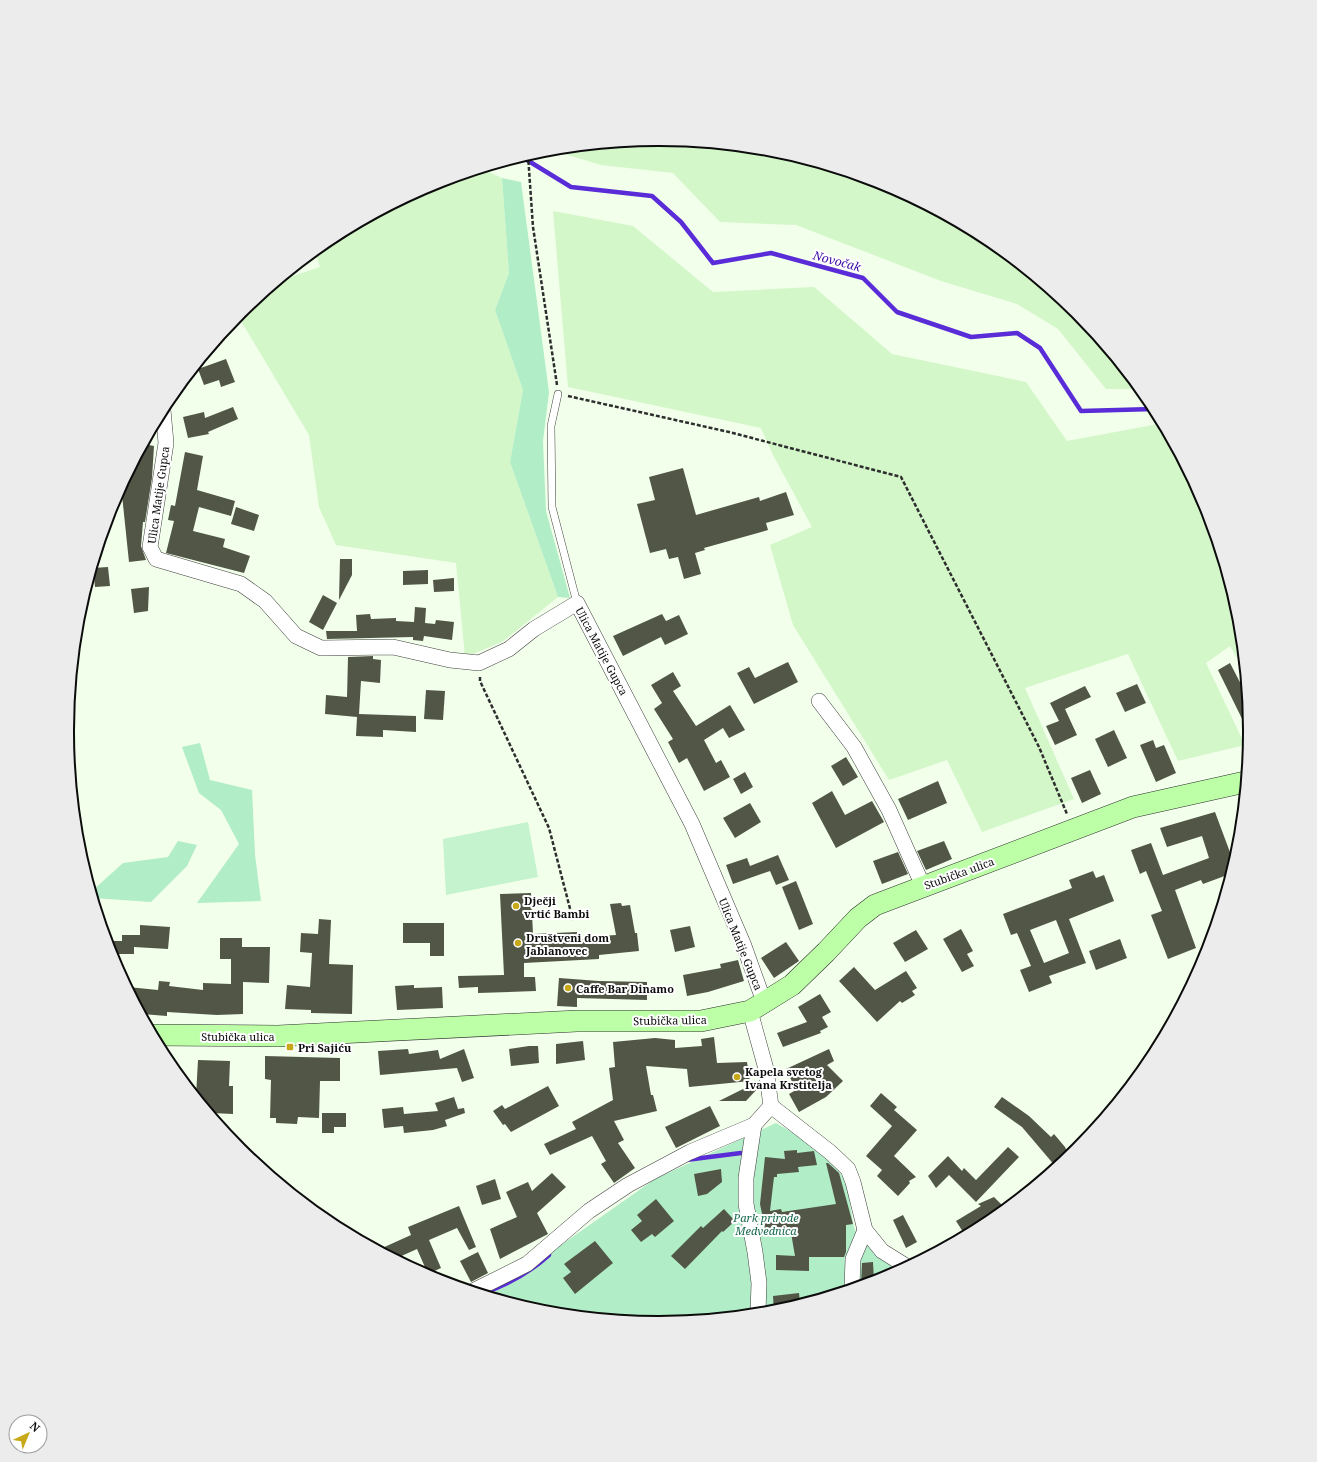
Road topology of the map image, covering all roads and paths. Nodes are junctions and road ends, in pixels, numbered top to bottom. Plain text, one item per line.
1 (528, 161) edge
2 (558, 394) junction
3 (164, 420) edge
4 (577, 603) junction
5 (479, 663) junction
6 (819, 701) dead end
7 (1241, 783) edge
8 (1074, 830) junction
9 (923, 886) junction
10 (573, 920) dead end
11 (757, 1006) junction
12 (160, 1035) edge
13 (771, 1106) junction
14 (754, 1125) junction
15 (865, 1230) junction
16 (900, 1263) edge
17 (852, 1282) edge
18 (481, 1287) edge
19 (758, 1306) edge

1 - 2 path
2 - 4 lane
2 - 8 path
3 - 5 street, Ulica Matije Gupca
4 - 5 street, Ulica Matije Gupca
4 - 11 street, Ulica Matije Gupca
5 - 10 path
6 - 9 street
7 - 8 main road, Stubička ulica
8 - 9 main road, Stubička ulica
9 - 11 main road, Stubička ulica
11 - 12 main road, Stubička ulica
11 - 13 street, Ulica Matije Gupca
13 - 14 street
13 - 15 street
14 - 18 street
14 - 19 street
15 - 16 street
15 - 17 street

